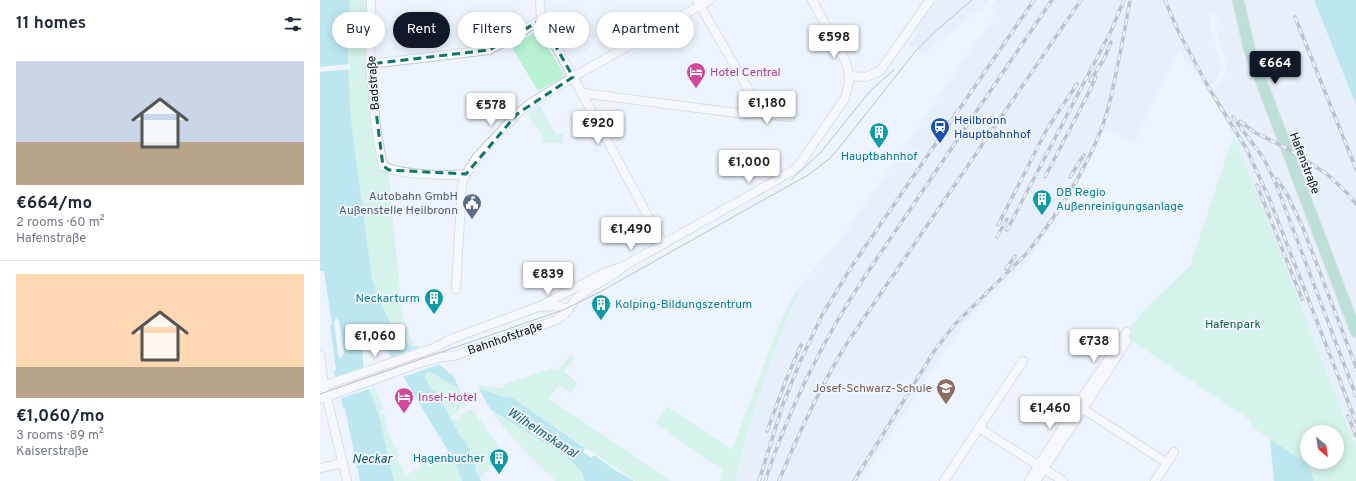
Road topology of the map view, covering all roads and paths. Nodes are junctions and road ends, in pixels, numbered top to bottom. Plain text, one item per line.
1 (371, 0) edge
2 (540, 0) edge
3 (710, 0) edge
4 (812, 0) edge
5 (930, 0) edge
6 (1238, 0) edge
7 (699, 3) edge
8 (541, 12) edge
9 (534, 24) edge
10 (557, 48) edge
11 (370, 64) junction
12 (849, 76) junction
13 (573, 77) junction
14 (582, 93) junction
15 (755, 111) junction
16 (790, 117) dead end
17 (466, 174) junction
18 (663, 244) junction
19 (624, 266) junction
20 (579, 287) junction
21 (456, 289) dead end
22 (559, 306) junction
23 (538, 307) junction
24 (568, 311) junction
25 (556, 320) junction
26 (1356, 332) edge
27 (1130, 334) dead end
28 (448, 340) junction
29 (320, 354) edge
30 (454, 356) junction
31 (1023, 361) dead end
32 (325, 386) edge
33 (327, 396) edge
34 (1080, 407) junction
35 (979, 428) junction
36 (1174, 452) dead end
37 (343, 463) junction
38 (1167, 463) junction
39 (1041, 467) junction
40 (320, 468) edge
41 (346, 481) edge
42 (944, 481) edge
43 (1029, 481) edge
44 (1036, 481) edge
45 (1063, 481) edge
46 (1155, 481) edge

1 - 11 street, Badstraße
2 - 8 street
3 - 7 street
4 - 12 street
5 - 12 street
6 - 26 main road, Hafenstraße
7 - 13 street
7 - 15 street
9 - 11 street
10 - 13 street
11 - 17 street, Badstraße
12 - 18 street, Bahnhofstraße
13 - 14 street
13 - 17 street
14 - 15 street
14 - 18 street
15 - 16 street
17 - 21 street
18 - 19 street, Bahnhofstraße
19 - 20 street, Bahnhofstraße
19 - 24 street, Bahnhofstraße
20 - 22 street, Bahnhofstraße
20 - 23 street, Bahnhofstraße
22 - 23 street, Bahnhofstraße
22 - 24 street
22 - 25 street, Bahnhofstraße
23 - 28 street, Bahnhofstraße
24 - 25 street, Bahnhofstraße
25 - 30 street, Bahnhofstraße
27 - 34 street
28 - 30 street
28 - 32 street, Bahnhofstraße
29 - 32 street
30 - 33 street, Bahnhofstraße
31 - 35 street
32 - 33 street
33 - 37 street
34 - 38 street
34 - 39 street
35 - 39 street
35 - 42 street
36 - 38 street
37 - 40 street
37 - 41 street
38 - 46 street
39 - 43 street
39 - 44 street
39 - 45 street

